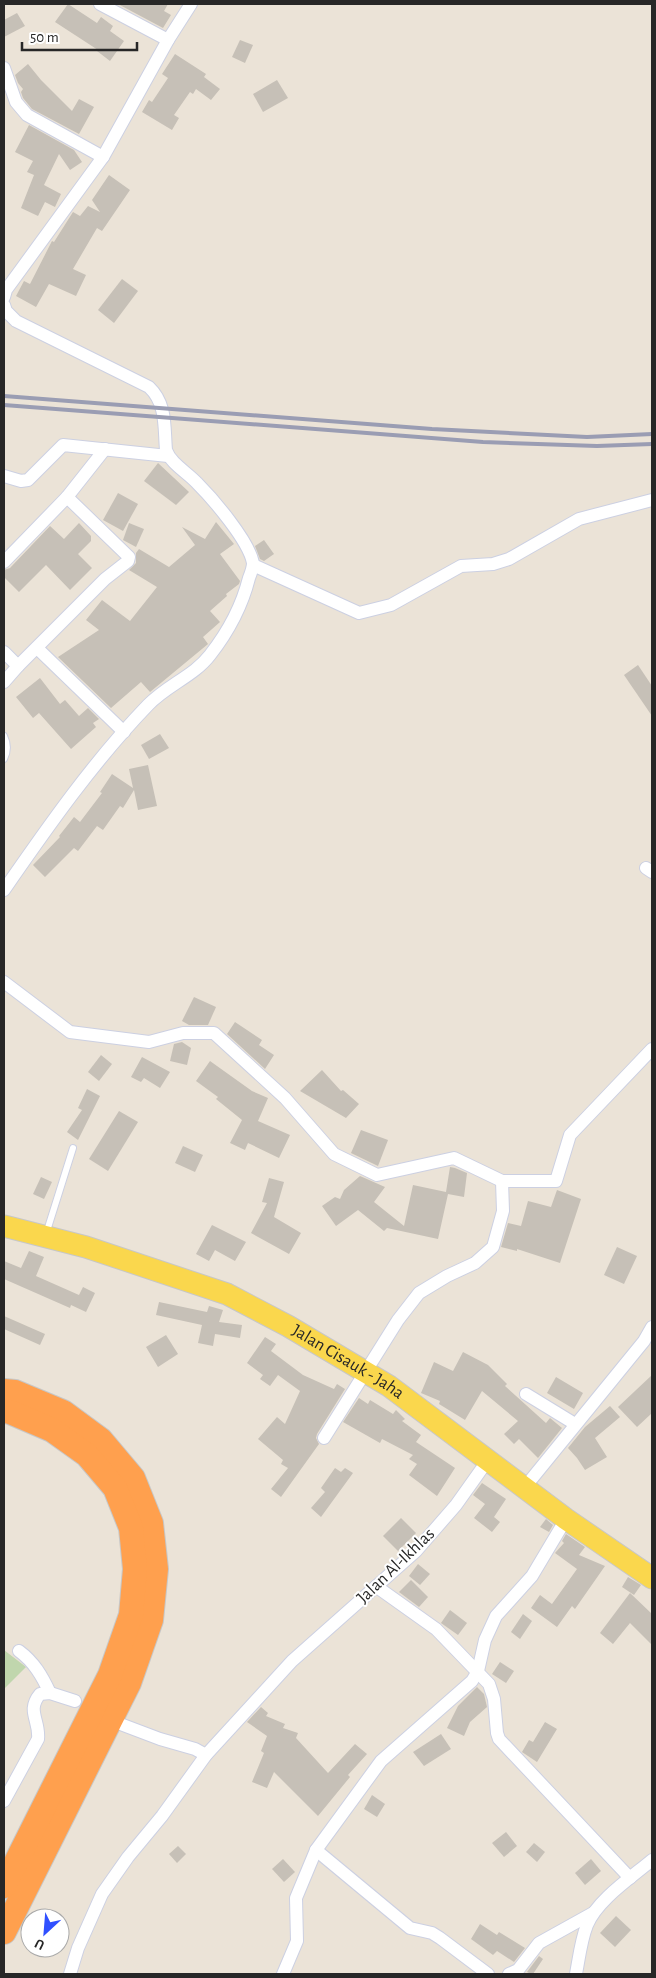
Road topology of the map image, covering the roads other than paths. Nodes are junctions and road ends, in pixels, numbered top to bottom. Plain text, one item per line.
1 (100, 4) edge
2 (192, 4) edge
3 (168, 40) junction
4 (4, 68) edge
5 (103, 157) junction
6 (4, 296) edge
7 (4, 305) edge
8 (105, 449) junction
9 (168, 456) junction
10 (4, 476) edge
11 (67, 497) junction
12 (652, 500) edge
13 (4, 562) edge
14 (253, 565) junction
15 (37, 648) junction
16 (4, 652) edge
17 (18, 666) junction
18 (4, 682) edge
19 (124, 732) junction
20 (4, 736) edge
21 (4, 759) edge
22 (4, 890) edge
23 (4, 982) edge
24 (652, 1049) edge
25 (73, 1148) dead end
26 (502, 1181) junction
27 (4, 1226) edge
28 (45, 1236) junction
29 (652, 1327) edge
30 (366, 1372) junction
31 (4, 1391) edge
32 (526, 1394) dead end
33 (4, 1412) edge
34 (575, 1424) junction
35 (324, 1438) dead end
36 (488, 1460) junction
37 (525, 1487) junction
38 (566, 1519) junction
39 (652, 1578) edge
40 (377, 1588) junction
41 (18, 1651) dead end
42 (478, 1671) junction
43 (50, 1693) junction
44 (75, 1701) dead end
45 (123, 1725) dead end
46 (206, 1755) junction
47 (4, 1801) edge
48 (316, 1850) junction
49 (652, 1860) edge
50 (630, 1878) junction
51 (4, 1886) edge
52 (593, 1913) junction
53 (4, 1932) edge
54 (70, 1974) edge
55 (283, 1974) edge
56 (488, 1974) edge
57 (509, 1974) edge
58 (576, 1974) edge

1 - 3 street
2 - 3 street
3 - 5 street
4 - 5 street
5 - 6 street
7 - 9 street
8 - 9 street
8 - 10 street
8 - 11 street
9 - 14 street
11 - 13 street
11 - 15 street
12 - 14 street
14 - 19 street
15 - 17 street
15 - 19 street
16 - 17 street
17 - 18 street
19 - 22 street
20 - 21 lane
23 - 26 street
24 - 26 street
25 - 28 lane
26 - 30 street
27 - 28 main road, Jalan Cisauk - Jaha
28 - 30 main road, Jalan Cisauk - Jaha
29 - 34 street
30 - 35 street
30 - 36 main road, Jalan Cisauk - Jaha
31 - 53 highway
32 - 34 street
33 - 51 highway
34 - 37 street
36 - 37 main road, Jalan Cisauk - Jaha
36 - 40 street, Jalan Al-Ikhlas
37 - 38 main road, Jalan Cisauk - Jaha
38 - 39 main road, Jalan Cisauk - Jaha
38 - 42 street
40 - 42 street
40 - 46 street, Jalan Al-Ikhlas
41 - 43 street
42 - 48 street
42 - 50 street
43 - 44 street
43 - 47 street
45 - 46 street
46 - 54 street, Jalan Al-Ikhlas
48 - 55 street
48 - 56 street
49 - 50 street
50 - 52 street
52 - 57 street
52 - 58 street

